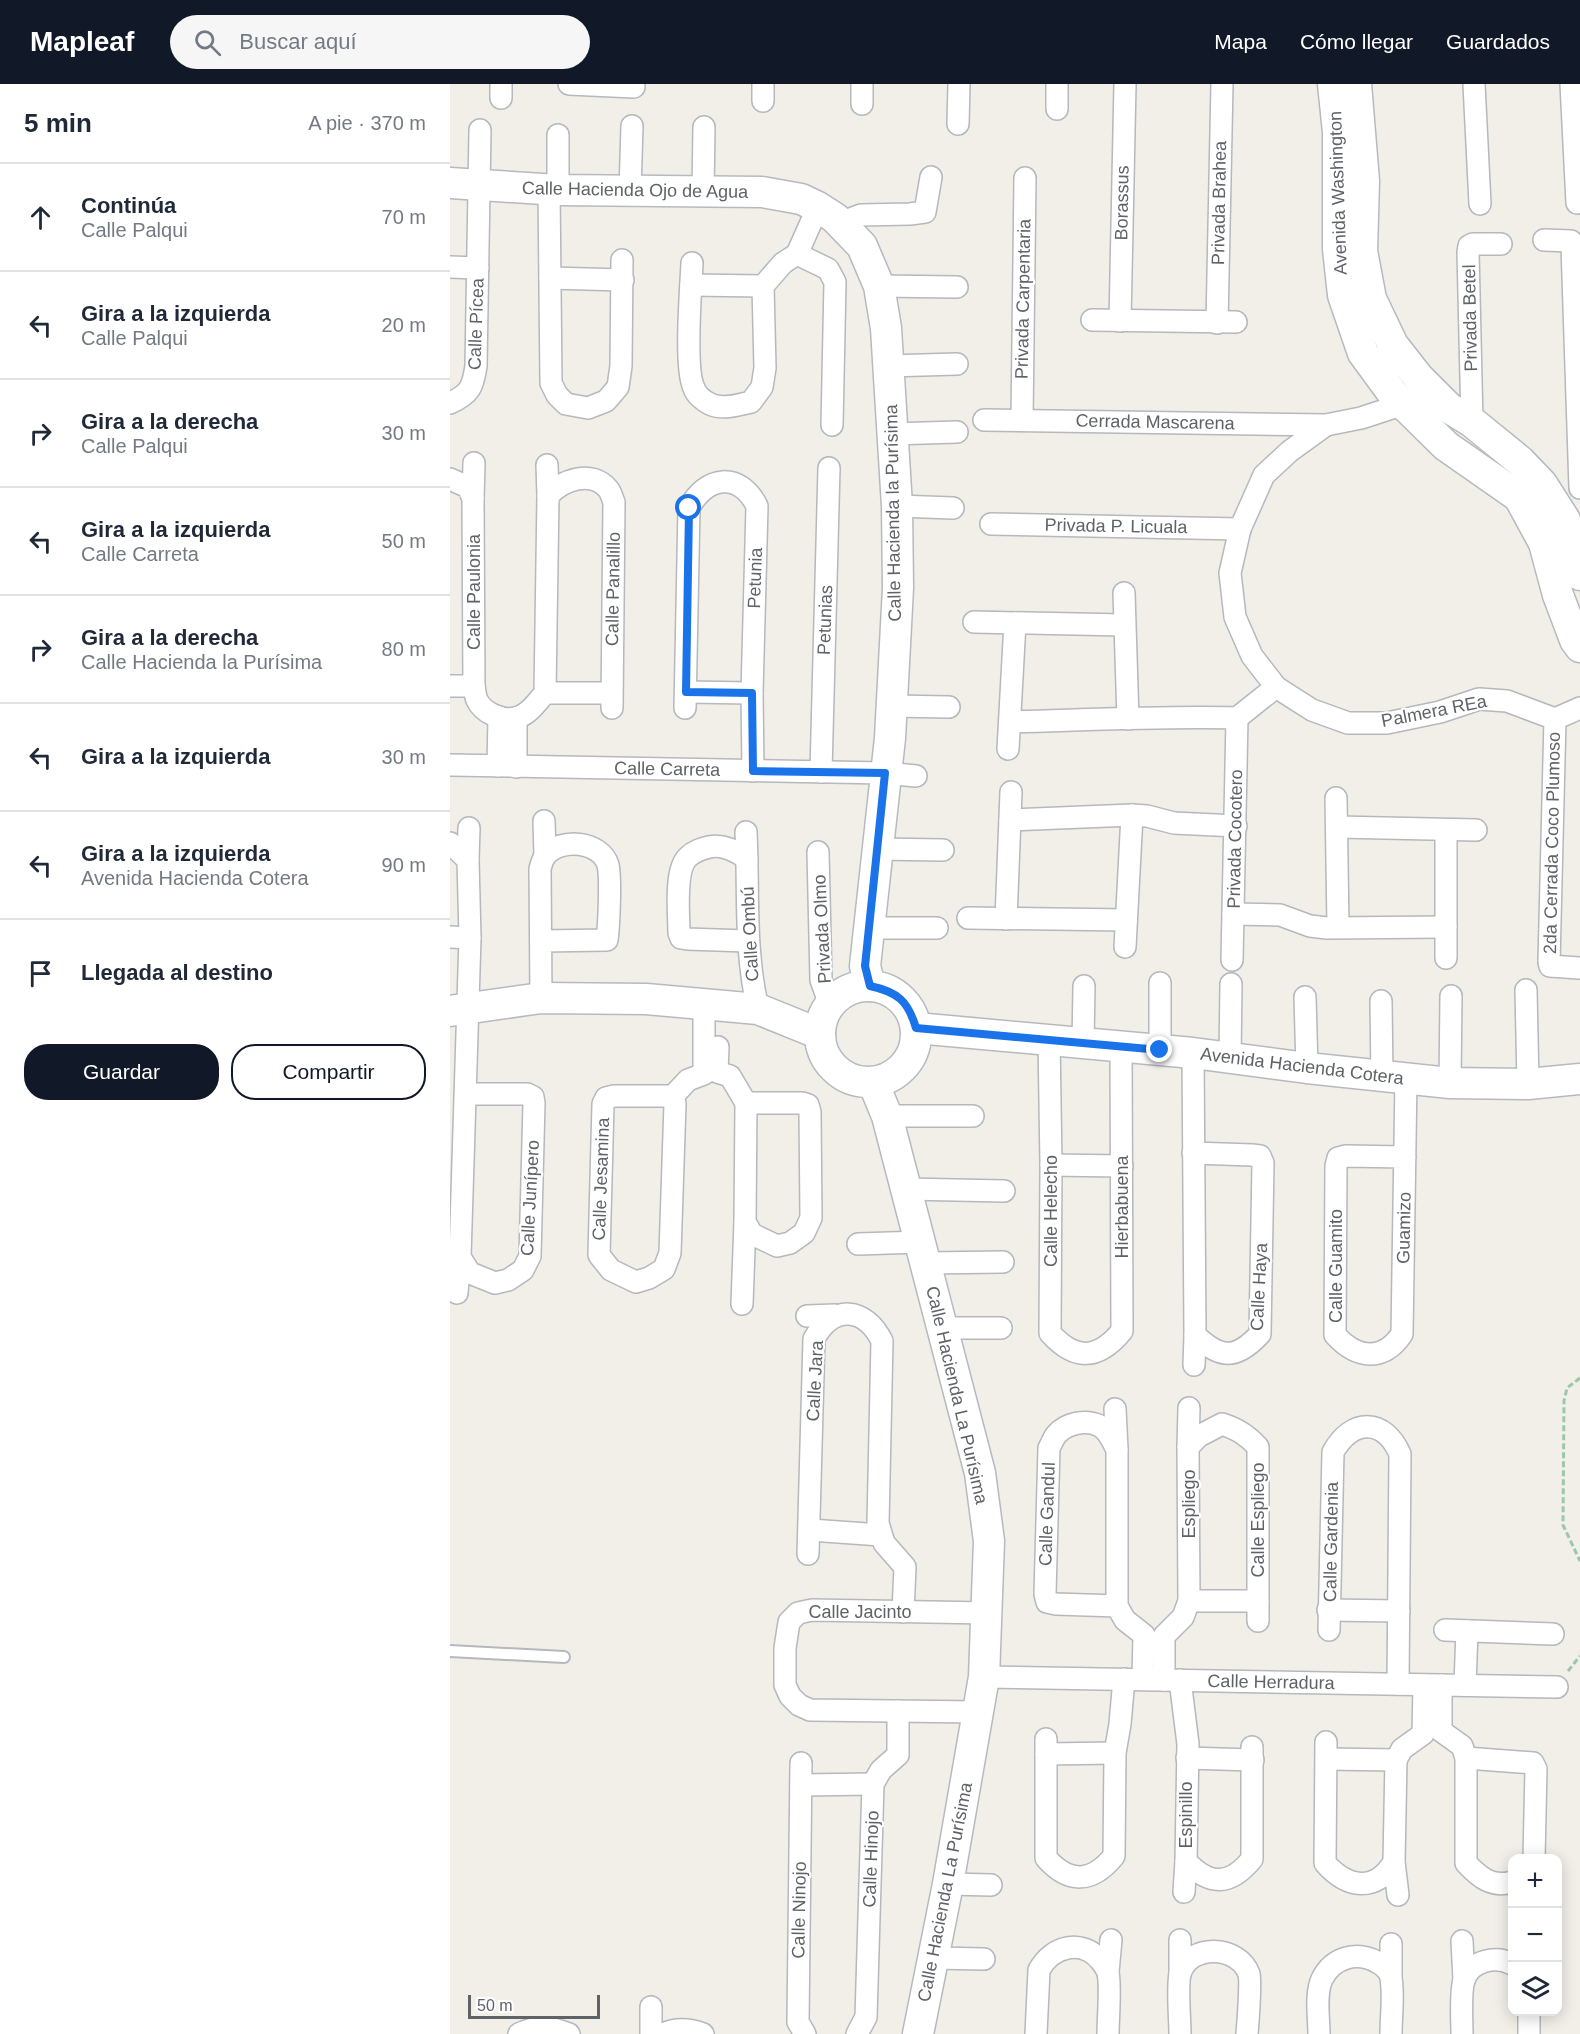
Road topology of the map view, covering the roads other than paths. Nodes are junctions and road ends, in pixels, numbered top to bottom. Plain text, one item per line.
1 (569, 84) edge
2 (959, 84) edge
3 (1057, 84) edge
4 (1125, 84) edge
5 (1222, 84) edge
6 (1333, 84) edge
7 (1356, 84) edge
8 (1474, 84) edge
9 (1571, 84) edge
10 (633, 101) edge
11 (1057, 109) dead end
12 (958, 124) dead end
13 (704, 127) dead end
14 (480, 130) dead end
15 (558, 135) dead end
16 (932, 177) dead end
17 (1025, 178) dead end
18 (450, 183) edge
19 (480, 185) junction
20 (554, 190) junction
21 (630, 191) junction
22 (703, 192) junction
23 (1576, 203) dead end
24 (1480, 204) dead end
25 (829, 215) junction
26 (1544, 240) dead end
27 (1501, 244) dead end
28 (797, 254) junction
29 (692, 263) dead end
30 (450, 267) edge
31 (478, 268) junction
32 (550, 278) junction
33 (691, 285) junction
34 (764, 286) junction
35 (879, 286) junction
36 (957, 287) dead end
37 (1092, 321) dead end
38 (1120, 321) junction
39 (957, 364) dead end
40 (888, 366) junction
41 (551, 383) junction
42 (450, 403) edge
43 (1404, 404) junction
44 (550, 409) dead end
45 (984, 420) dead end
46 (1022, 420) junction
47 (1472, 422) junction
48 (832, 424) dead end
49 (1326, 425) junction
50 (957, 432) dead end
51 (892, 434) junction
52 (474, 464) dead end
53 (547, 465) dead end
54 (829, 468) dead end
55 (450, 479) edge
56 (1580, 488) edge
57 (548, 496) junction
58 (473, 499) junction
59 (897, 506) junction
60 (953, 508) dead end
61 (1572, 520) edge
62 (991, 524) dead end
63 (1240, 529) junction
64 (1580, 575) edge
65 (1124, 593) dead end
66 (974, 622) dead end
67 (1015, 623) junction
68 (1124, 625) junction
69 (1580, 647) edge
70 (450, 686) edge
71 (474, 686) junction
72 (1276, 687) junction
73 (545, 693) junction
74 (752, 693) junction
75 (892, 706) junction
76 (949, 707) dead end
77 (1580, 708) edge
78 (508, 718) junction
79 (1236, 718) junction
80 (1128, 719) junction
81 (1555, 719) junction
82 (1010, 722) junction
83 (1008, 749) dead end
84 (450, 765) edge
85 (507, 766) junction
86 (753, 771) junction
87 (821, 772) junction
88 (885, 773) junction
89 (916, 776) dead end
90 (1011, 792) dead end
91 (1336, 798) dead end
92 (1132, 815) junction
93 (1010, 820) junction
94 (544, 821) dead end
95 (1236, 826) junction
96 (1338, 827) junction
97 (469, 828) dead end
98 (1446, 830) junction
99 (1476, 830) dead end
100 (746, 832) dead end
101 (450, 843) edge
102 (877, 849) junction
103 (943, 850) dead end
104 (818, 852) dead end
105 (545, 856) junction
106 (747, 859) junction
107 (468, 860) junction
108 (1233, 914) junction
109 (968, 918) dead end
110 (1006, 919) junction
111 (1126, 920) junction
112 (1338, 927) junction
113 (1446, 927) junction
114 (869, 928) junction
115 (937, 928) dead end
116 (460, 938) edge
117 (542, 941) junction
118 (747, 941) junction
119 (1125, 947) dead end
120 (1446, 958) dead end
121 (1232, 960) dead end
122 (1578, 968) dead end
123 (1160, 983) dead end
124 (1231, 984) dead end
125 (870, 986) junction
126 (1084, 986) dead end
127 (1526, 990) dead end
128 (1451, 996) dead end
129 (1305, 997) dead end
130 (541, 998) junction
131 (1381, 1001) dead end
132 (711, 1004) junction
133 (830, 1005) junction
134 (758, 1009) junction
135 (458, 1010) edge
136 (916, 1028) junction
137 (820, 1034) junction
138 (1049, 1039) junction
139 (1083, 1042) junction
140 (1121, 1046) junction
141 (1160, 1050) junction
142 (1194, 1053) junction
143 (1230, 1058) junction
144 (1307, 1068) junction
145 (1394, 1078) junction
146 (1580, 1079) edge
147 (873, 1082) junction
148 (1450, 1083) junction
149 (1528, 1084) junction
150 (465, 1094) junction
151 (673, 1096) junction
152 (746, 1103) junction
153 (887, 1116) junction
154 (973, 1116) dead end
155 (1193, 1153) junction
156 (1405, 1157) junction
157 (1051, 1165) junction
158 (1122, 1166) junction
159 (906, 1189) junction
160 (1004, 1191) dead end
161 (746, 1222) junction
162 (858, 1244) dead end
163 (923, 1253) junction
164 (460, 1257) junction
165 (1003, 1262) dead end
166 (457, 1293) dead end
167 (742, 1304) dead end
168 (807, 1316) dead end
169 (835, 1316) junction
170 (943, 1328) junction
171 (1001, 1328) dead end
172 (1195, 1335) junction
173 (1093, 1353) joint
174 (1368, 1354) joint
175 (1194, 1365) dead end
176 (1189, 1408) dead end
177 (1115, 1409) dead end
178 (1222, 1424) joint
179 (1188, 1447) junction
180 (1117, 1450) junction
181 (810, 1530) junction
182 (881, 1535) junction
183 (808, 1554) dead end
184 (1189, 1601) junction
185 (1117, 1606) junction
186 (1399, 1611) junction
187 (903, 1612) junction
188 (988, 1613) junction
189 (1445, 1630) dead end
190 (1467, 1631) junction
191 (1553, 1634) dead end
192 (450, 1651) edge
193 (564, 1657) dead end
194 (984, 1677) junction
195 (1153, 1680) junction
196 (1398, 1684) junction
197 (1432, 1685) junction
198 (1465, 1685) junction
199 (1557, 1687) dead end
200 (898, 1711) junction
201 (978, 1712) junction
202 (1115, 1753) junction
203 (1186, 1758) junction
204 (1466, 1758) junction
205 (1396, 1760) junction
206 (801, 1763) dead end
207 (873, 1784) junction
208 (801, 1785) junction
209 (1534, 1854) edge
210 (1186, 1861) junction
211 (1394, 1862) junction
212 (1466, 1863) junction
213 (1508, 1882) edge
214 (948, 1884) junction
215 (991, 1885) dead end
216 (1467, 1889) dead end
217 (1184, 1892) dead end
218 (1398, 1895) dead end
219 (1111, 1940) dead end
220 (1180, 1940) dead end
221 (1462, 1941) dead end
222 (1391, 1944) dead end
223 (934, 1958) junction
224 (984, 1959) dead end
225 (1508, 1963) edge
226 (1108, 1972) junction
227 (1180, 1974) junction
228 (1391, 1977) junction
229 (1464, 1980) junction
230 (651, 2007) dead end
231 (1529, 2016) edge
232 (863, 2028) edge
233 (519, 2034) edge
234 (569, 2034) edge
235 (651, 2034) edge
236 (663, 2034) edge
237 (703, 2034) edge
238 (805, 2034) edge
239 (918, 2034) edge
240 (1036, 2034) edge
241 (1108, 2034) edge
242 (1180, 2034) edge
243 (1247, 2034) edge
244 (1319, 2034) edge
245 (1391, 2034) edge
246 (1462, 2034) edge
247 (1529, 2034) edge

1 - 10 street
2 - 12 street
3 - 11 street
4 - 38 street, Borassus
5 - 38 street, Privada Brahea
6 - 43 street, Avenida Washington
7 - 47 street, Avenida Washington
8 - 24 street
9 - 23 street
10 - 21 street
13 - 22 street
14 - 19 street, Calle Pícea
15 - 20 street
16 - 25 street
17 - 46 street, Privada Carpentaria
18 - 19 street, Calle Hacienda Ojo de Agua
19 - 20 street, Calle Hacienda Ojo de Agua
19 - 31 street, Calle Pícea
20 - 21 street, Calle Hacienda Ojo de Agua
20 - 32 street
21 - 22 street, Calle Hacienda Ojo de Agua
22 - 25 street, Calle Hacienda Ojo de Agua
25 - 28 street
25 - 35 street, Calle Hacienda la Purísima
26 - 56 street
27 - 47 street, Privada Betel
28 - 34 street
28 - 48 street
29 - 33 street
30 - 31 street, Calle Pícea
31 - 42 street, Calle Pícea
32 - 41 street
32 - 41 street
33 - 34 street
33 - 34 street
35 - 36 street
35 - 40 street, Calle Hacienda la Purísima
37 - 38 street
39 - 40 street
40 - 51 street, Calle Hacienda la Purísima
41 - 44 street
43 - 49 street
43 - 69 street, Avenida Washington
45 - 46 street, Cerrada Mascarena
46 - 49 street, Cerrada Mascarena
47 - 61 street, Avenida Washington
49 - 63 street, Palmera REa
50 - 51 street
51 - 59 street, Calle Hacienda la Purísima
52 - 58 street, Calle Paulonia
53 - 57 street
54 - 87 street, Petunias
55 - 58 street
57 - 73 street
57 - 73 street, Calle Panalillo
58 - 71 street, Calle Paulonia
59 - 60 street
59 - 75 street, Calle Hacienda la Purísima
61 - 64 street, Avenida Washington
62 - 63 street, Privada P. Licuala
63 - 72 street, Palmera REa
65 - 68 street
66 - 67 street
67 - 68 street
67 - 82 street
68 - 80 street
70 - 71 street
71 - 78 street, Calle Paulonia
72 - 79 street
72 - 81 street, Palmera REa
73 - 78 street
74 - 74 street, Petunia
74 - 86 street, Petunia
75 - 76 street
75 - 88 street, Calle Hacienda la Purísima
77 - 81 street
78 - 85 street
79 - 80 street
79 - 95 street, Privada Cocotero
80 - 82 street
81 - 122 street, 2da Cerrada Coco Plumoso
82 - 83 street
84 - 85 street, Calle Carreta
85 - 86 street, Calle Carreta
86 - 87 street, Calle Carreta
87 - 88 street, Calle Carreta
88 - 89 street, Calle Carreta
88 - 102 street, Calle Hacienda la Purísima
90 - 93 street
91 - 96 street
92 - 93 street
92 - 95 street
92 - 111 street
93 - 110 street
94 - 105 street
95 - 108 street, Privada Cocotero
96 - 98 street
96 - 112 street
97 - 107 street
98 - 99 street
98 - 113 street
100 - 106 street, Calle Ombú
101 - 107 street
102 - 103 street
102 - 114 street, Calle Hacienda la Purísima
104 - 133 street, Privada Olmo
105 - 117 street
105 - 117 street
106 - 118 street, Calle Ombú
106 - 118 street
107 - 116 street
108 - 112 street
108 - 121 street, Privada Cocotero
109 - 110 street
110 - 111 street
111 - 119 street
112 - 113 street
113 - 120 street
114 - 115 street
114 - 125 street, Calle Hacienda la Purísima
116 - 135 street
117 - 130 street
118 - 134 street, Calle Ombú
123 - 141 street
124 - 143 street
125 - 133 street
125 - 136 street
126 - 139 street
127 - 149 street
128 - 148 street
129 - 144 street
130 - 132 street
130 - 135 street
131 - 145 street, Guamizo
132 - 134 street
132 - 151 street
132 - 152 street
133 - 137 street
134 - 137 street
135 - 150 street
136 - 138 street, Avenida Hacienda Cotera
136 - 147 street
137 - 147 street
138 - 139 street, Avenida Hacienda Cotera
138 - 157 street, Calle Helecho
139 - 140 street, Avenida Hacienda Cotera
140 - 141 street, Avenida Hacienda Cotera
140 - 158 street, Hierbabuena
141 - 142 street, Avenida Hacienda Cotera
142 - 143 street, Avenida Hacienda Cotera
142 - 155 street
143 - 144 street, Avenida Hacienda Cotera
144 - 145 street, Avenida Hacienda Cotera
145 - 148 street, Avenida Hacienda Cotera
145 - 156 street, Guamizo
146 - 149 street, Avenida Hacienda Cotera
147 - 153 street, Calle Hacienda La Purísima
148 - 149 street, Avenida Hacienda Cotera
150 - 164 street
150 - 164 street, Calle Junípero
151 - 151 street, Calle Jesamina
152 - 161 street
152 - 161 street
153 - 154 street
153 - 159 street, Calle Hacienda La Purísima
155 - 172 street
155 - 172 street, Calle Haya
156 - 174 street, Guamizo
156 - 174 street, Calle Guamito
157 - 158 street
157 - 173 street, Calle Helecho
158 - 173 street, Hierbabuena
159 - 160 street
159 - 163 street, Calle Hacienda La Purísima
161 - 167 street
162 - 163 street
163 - 165 street
163 - 170 street, Calle Hacienda La Purísima
164 - 166 street
168 - 169 street
169 - 181 street, Calle Jara
169 - 182 street, Calle Jara
170 - 171 street
170 - 188 street, Calle Hacienda La Purísima
172 - 175 street
176 - 179 street
177 - 180 street
178 - 179 street, Espliego
178 - 184 street, Calle Espliego
179 - 184 street, Espliego
180 - 185 street
180 - 185 street, Calle Gandul
181 - 182 street
181 - 183 street, Calle Jara
182 - 187 street
184 - 195 street
185 - 195 street
186 - 186 street, Calle Gardenia
186 - 196 street
187 - 188 street, Calle Jacinto
187 - 200 street, Calle Jacinto
188 - 194 street, Calle Hacienda La Purísima
189 - 190 street
190 - 191 street
190 - 198 street
192 - 193 lane
194 - 195 street, Calle Herradura
194 - 201 street, Calle Hacienda La Purísima
195 - 196 street, Calle Herradura
195 - 202 street
195 - 203 street, Espinillo
196 - 197 street, Calle Herradura
197 - 198 street, Calle Herradura
197 - 204 street
197 - 205 street
198 - 199 street, Calle Herradura
200 - 201 street, Calle Jacinto
200 - 207 street, Calle Hinojo
201 - 214 street, Calle Hacienda La Purísima
202 - 202 street
203 - 210 street, Espinillo
203 - 210 street, Espinillo
204 - 209 street
204 - 212 street
205 - 211 street
205 - 211 street
206 - 208 street, Calle Ninojo
207 - 208 street
207 - 232 street, Calle Hinojo
208 - 238 street, Calle Ninojo
210 - 217 street
211 - 218 street
212 - 213 street
212 - 216 street
214 - 215 street
214 - 223 street, Calle Hacienda La Purísima
219 - 226 street
220 - 227 street
221 - 229 street
222 - 228 street
223 - 224 street
223 - 239 street, Calle Hacienda La Purísima
225 - 229 street
226 - 240 street
226 - 241 street
227 - 242 street
227 - 243 street
228 - 244 street
228 - 245 street
229 - 246 street
230 - 235 street
231 - 247 street
233 - 234 street
236 - 237 street

